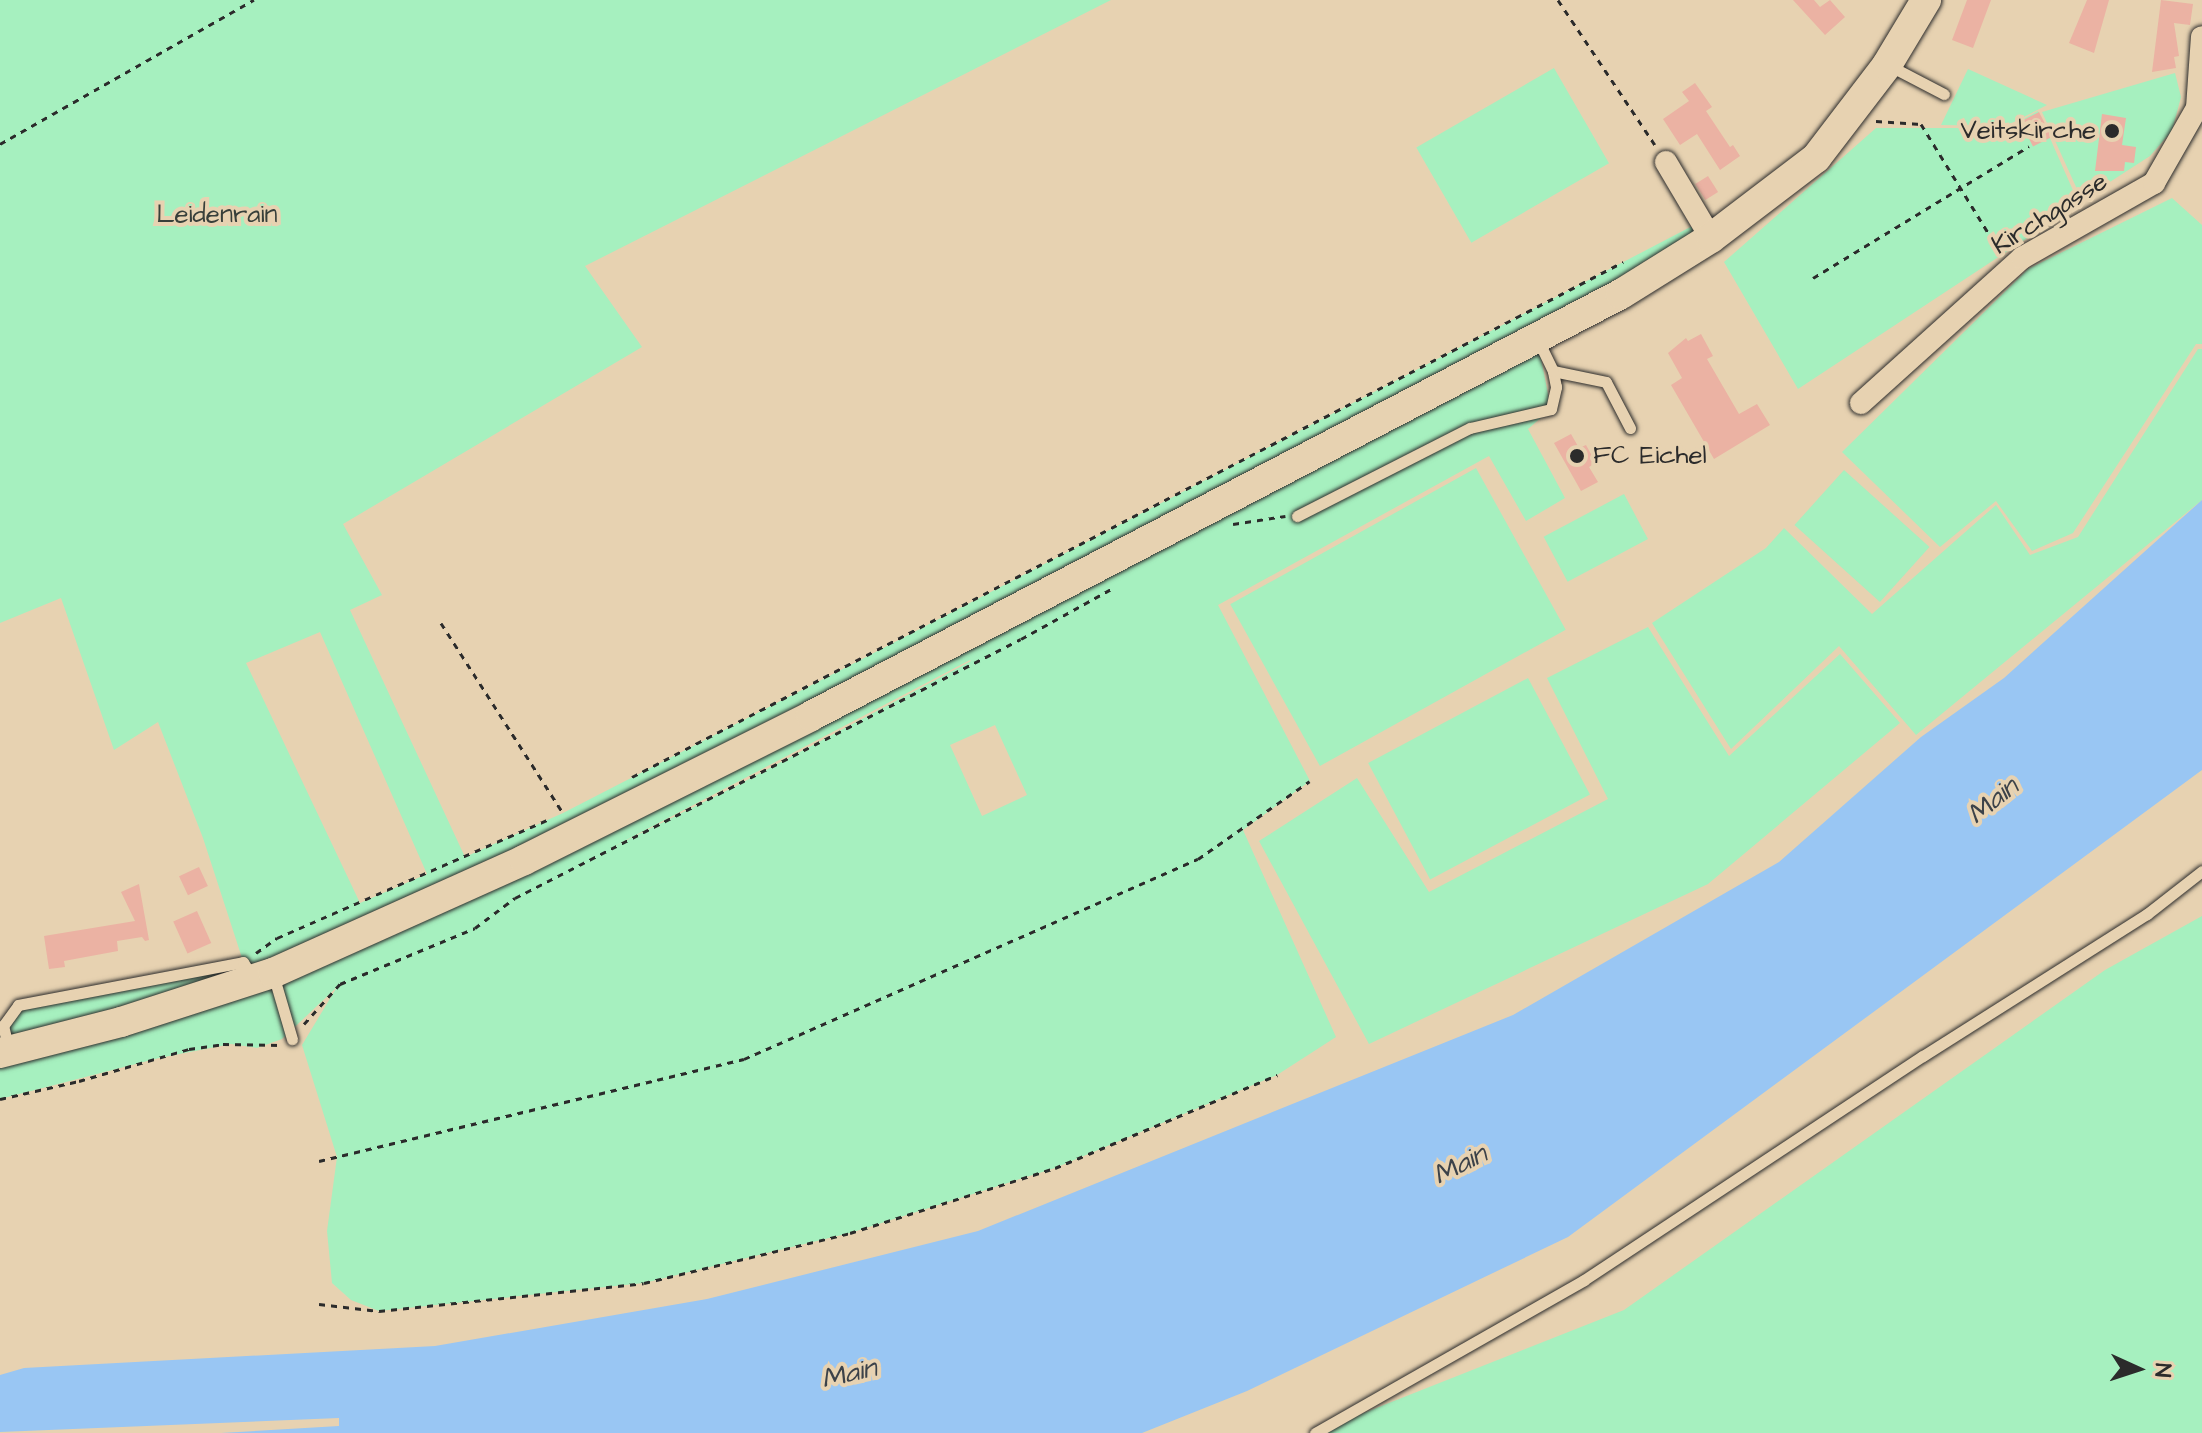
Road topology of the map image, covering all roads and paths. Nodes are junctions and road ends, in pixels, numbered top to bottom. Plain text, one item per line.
1 (254, 0) edge
2 (1558, 0) edge
3 (1926, 0) edge
4 (2202, 37) edge
5 (1887, 65) junction
6 (1944, 94) dead end
7 (1848, 119) junction
8 (0, 144) edge
9 (2029, 146) dead end
10 (1666, 162) joint
11 (1961, 188) junction
12 (1711, 238) junction
13 (1631, 258) dead end
14 (2010, 268) junction
15 (1813, 278) dead end
16 (1537, 338) junction
17 (1553, 371) junction
18 (1861, 403) dead end
19 (1630, 428) dead end
20 (1297, 516) dead end
21 (441, 623) dead end
22 (631, 777) dead end
23 (1310, 781) dead end
24 (563, 813) dead end
25 (549, 819) dead end
26 (2202, 871) edge
27 (257, 972) junction
28 (292, 1039) dead end
29 (4, 1052) edge
30 (1277, 1075) dead end
31 (319, 1161) dead end
32 (319, 1304) dead end
33 (1315, 1433) edge

1 - 8 path
2 - 10 path
3 - 5 main road
4 - 14 street, Kirchgasse
5 - 6 lane
5 - 7 main road
7 - 11 path
7 - 12 main road
9 - 11 path
10 - 12 street
11 - 14 path
11 - 15 path
12 - 16 main road
13 - 22 path
14 - 18 street, Kirchgasse
16 - 17 lane
16 - 27 main road
17 - 19 lane
17 - 20 lane
21 - 24 path
23 - 31 path
25 - 27 path
26 - 33 lane
27 - 28 lane
27 - 29 main road
27 - 29 lane
30 - 32 path

